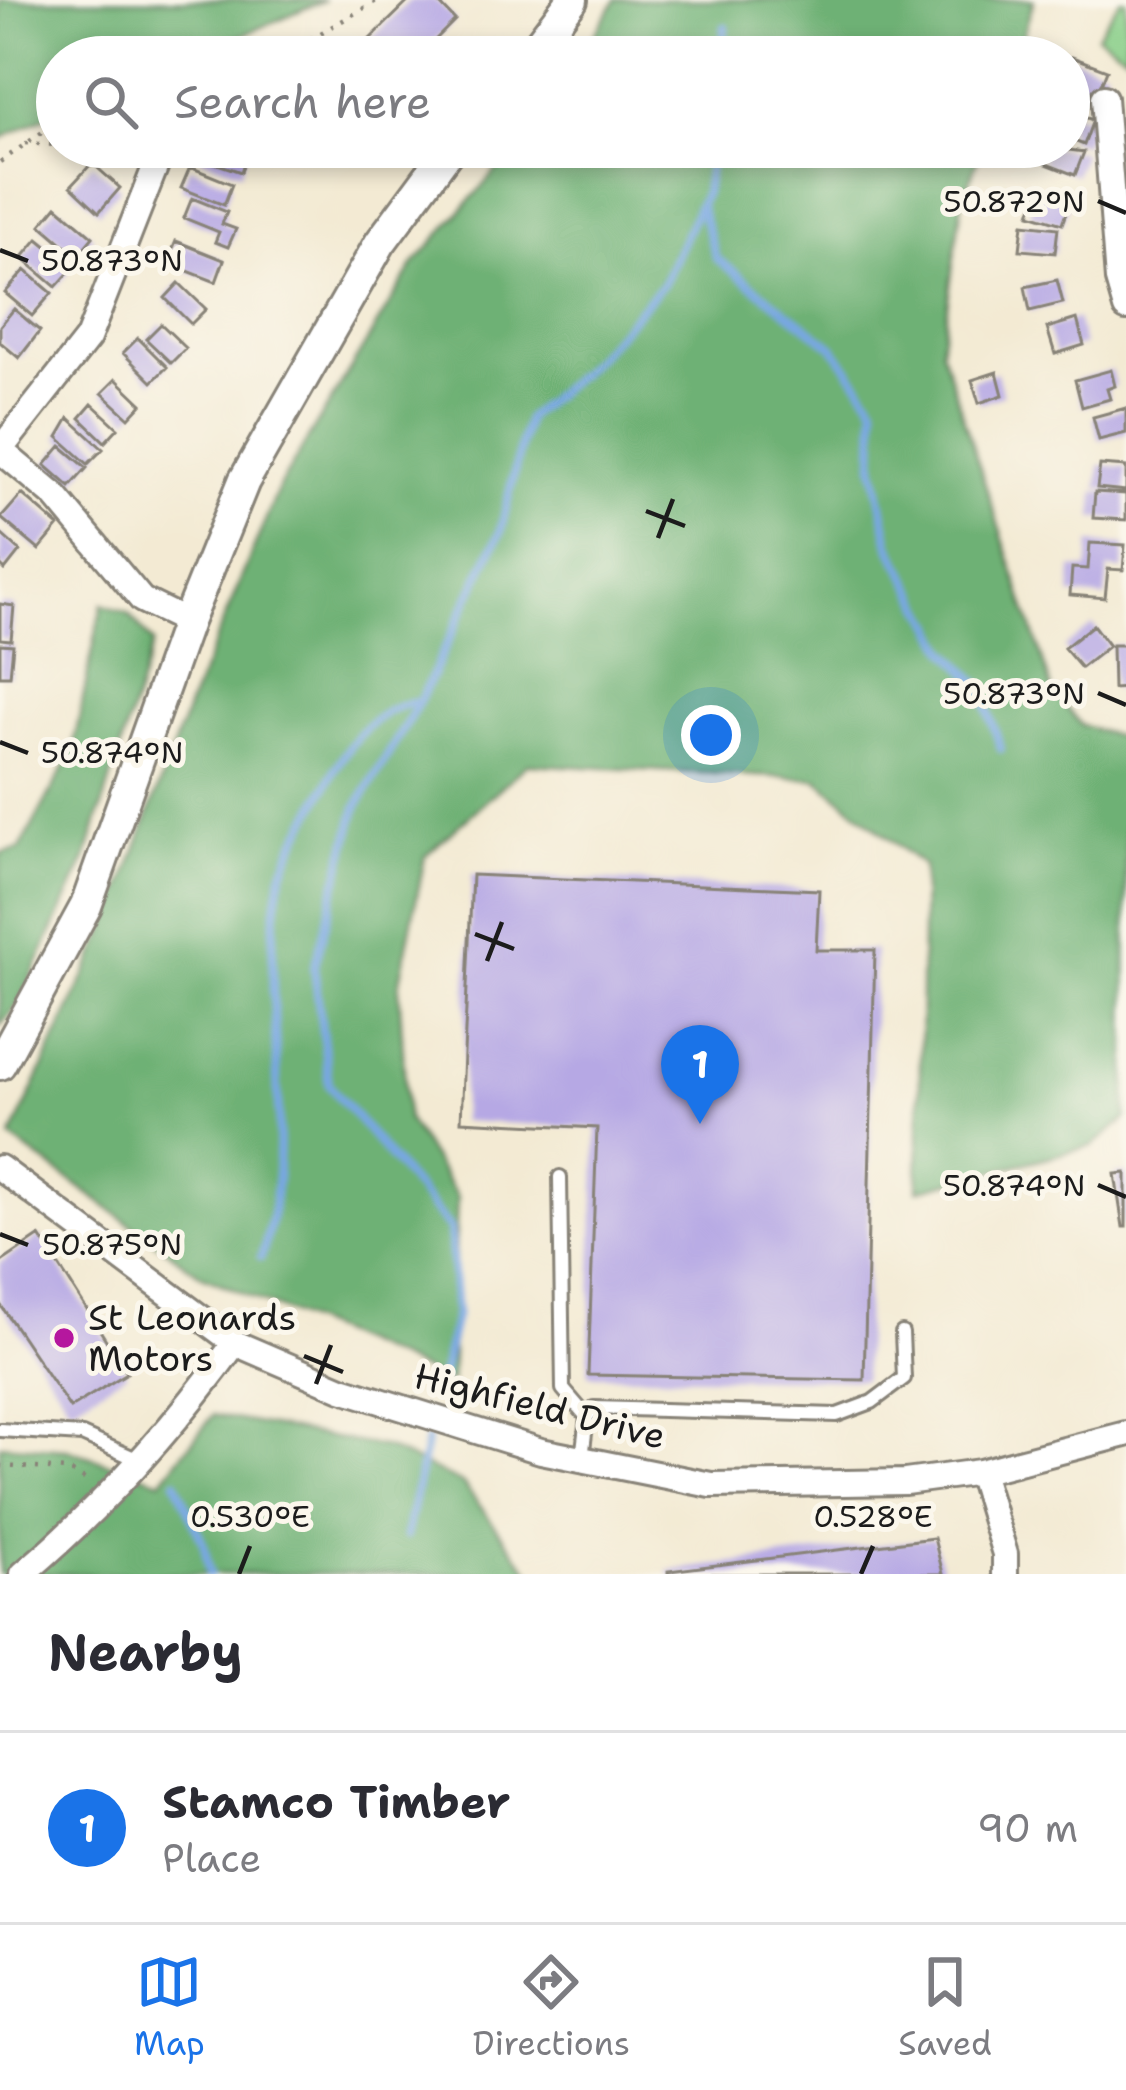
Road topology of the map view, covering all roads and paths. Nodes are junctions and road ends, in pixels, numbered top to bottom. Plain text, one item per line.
1 (378, 0) edge
2 (572, 0) edge
3 (315, 36) edge
4 (545, 36) edge
5 (1104, 98) dead end
6 (36, 136) edge
7 (25, 143) junction
8 (36, 144) edge
9 (0, 162) edge
10 (147, 168) edge
11 (435, 168) edge
12 (1126, 308) edge
13 (187, 622) junction
14 (0, 1064) edge
15 (0, 1168) edge
16 (560, 1177) dead end
17 (902, 1333) dead end
18 (235, 1343) junction
19 (587, 1417) junction
20 (0, 1430) edge
21 (1126, 1434) edge
22 (582, 1460) junction
23 (142, 1462) junction
24 (0, 1466) edge
25 (980, 1472) junction
26 (112, 1494) junction
27 (23, 1574) edge
28 (1005, 1574) edge

1 - 3 path
2 - 4 street
5 - 12 street
6 - 7 path
7 - 8 path
7 - 9 path
10 - 13 street
11 - 13 street
13 - 14 street
15 - 18 street, Highfield Drive
16 - 19 lane
17 - 19 lane
18 - 22 street, Highfield Drive
18 - 23 street
19 - 22 lane
20 - 23 lane
21 - 25 street, Highfield Drive
22 - 25 street, Highfield Drive
23 - 26 street
24 - 26 path
25 - 28 street
26 - 27 street

